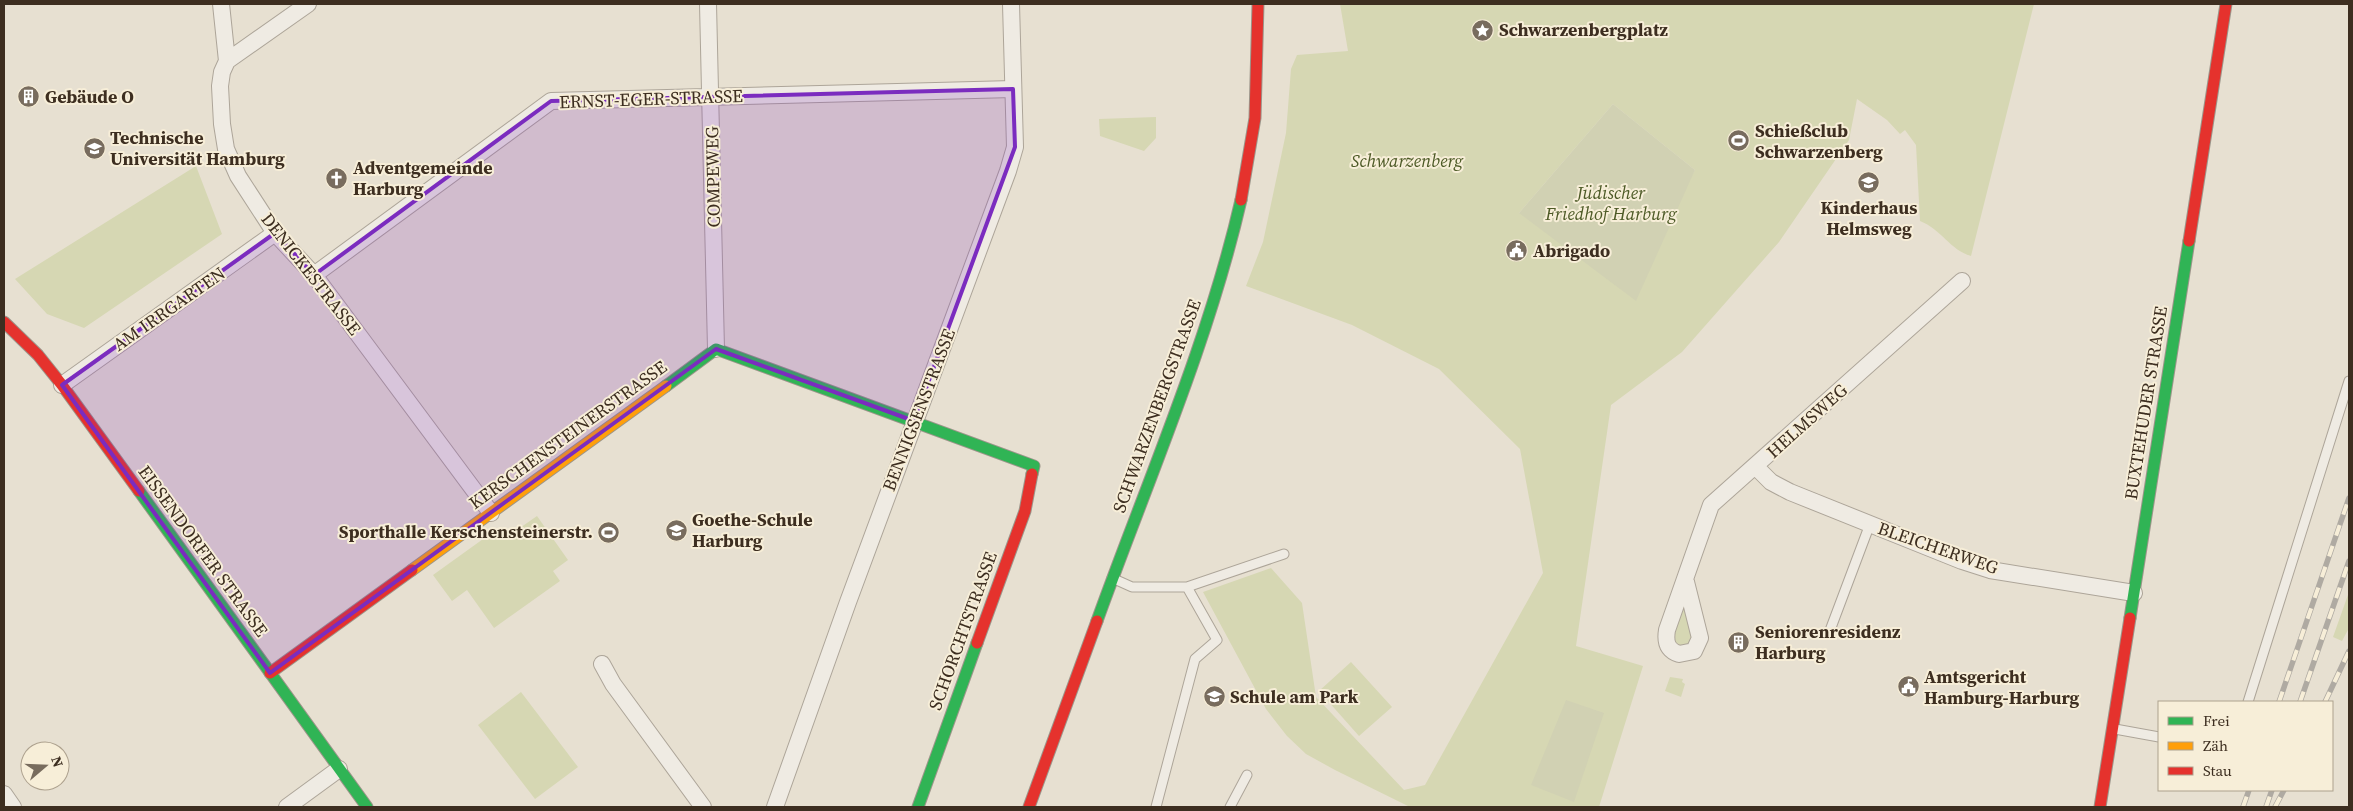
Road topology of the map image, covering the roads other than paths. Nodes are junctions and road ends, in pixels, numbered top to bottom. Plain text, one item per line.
1 (221, 4) edge
2 (308, 4) edge
3 (708, 4) edge
4 (1011, 4) edge
5 (1258, 4) edge
6 (2226, 4) edge
7 (227, 61) junction
8 (1013, 89) junction
9 (711, 96) junction
10 (275, 233) junction
11 (314, 275) junction
12 (1962, 281) dead end
13 (4, 322) edge
14 (716, 349) junction
15 (2349, 381) edge
16 (62, 385) junction
17 (914, 421) junction
18 (1756, 467) junction
19 (491, 513) junction
20 (1870, 524) junction
21 (1284, 554) dead end
22 (1112, 578) junction
23 (1686, 582) dead end
24 (1187, 587) junction
25 (2134, 592) junction
26 (1829, 633) dead end
27 (602, 664) dead end
28 (270, 673) junction
29 (2248, 701) edge
30 (2112, 729) junction
31 (2158, 737) edge
32 (340, 769) junction
33 (1247, 775) dead end
34 (4, 794) edge
35 (14, 807) edge
36 (287, 807) edge
37 (367, 807) edge
38 (703, 807) edge
39 (774, 807) edge
40 (918, 807) edge
41 (1029, 807) edge
42 (1156, 807) edge
43 (1230, 807) edge
44 (2100, 807) edge

1 - 7 street, DENICKESTRASSE
2 - 7 street
3 - 9 street, COMPEWEG
4 - 8 street, BENNIGSENSTRASSE
5 - 22 street, SCHWARZENBERGSTRASSE
6 - 25 street, BUXTEHUDER STRASSE
7 - 10 street, DENICKESTRASSE
8 - 9 street, ERNST-EGER-STRASSE
8 - 17 street, BENNIGSENSTRASSE
9 - 11 street, ERNST-EGER-STRASSE
9 - 14 street, COMPEWEG
10 - 11 street, DENICKESTRASSE
10 - 16 street, AM IRRGARTEN
11 - 19 street, DENICKESTRASSE
12 - 18 street, HELMSWEG
13 - 16 street, EISSENDORFER STRASSE
14 - 17 street
14 - 19 street, KERSCHENSTEINERSTRASSE
15 - 29 lane
16 - 28 street, EISSENDORFER STRASSE
17 - 39 street, BENNIGSENSTRASSE
17 - 40 street, SCHORCHTSTRASSE
18 - 20 street, BLEICHERWEG
18 - 23 street, HELMSWEG
19 - 28 street, KERSCHENSTEINERSTRASSE
20 - 25 street, BLEICHERWEG
20 - 26 lane
21 - 24 lane
22 - 24 lane
22 - 41 street, SCHWARZENBERGSTRASSE
24 - 42 lane
25 - 30 street, BUXTEHUDER STRASSE
27 - 38 street
28 - 32 street, EISSENDORFER STRASSE
30 - 31 lane
30 - 44 street, BUXTEHUDER STRASSE
32 - 36 street
32 - 37 street, EISSENDORFER STRASSE
33 - 43 lane
34 - 35 street

